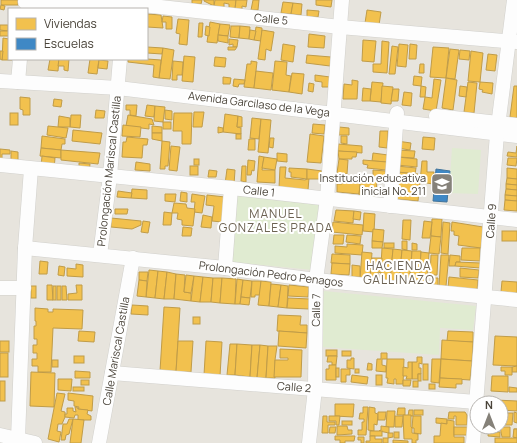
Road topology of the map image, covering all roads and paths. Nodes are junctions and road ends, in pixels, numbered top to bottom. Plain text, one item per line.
1 (342, 0) edge
2 (514, 0) edge
3 (24, 4) edge
4 (125, 4) edge
5 (340, 26) junction
6 (513, 41) edge
7 (20, 60) edge
8 (120, 60) edge
9 (0, 72) edge
10 (19, 78) junction
11 (0, 81) edge
12 (118, 84) junction
13 (334, 109) junction
14 (396, 117) junction
15 (517, 125) edge
16 (498, 128) junction
17 (517, 136) edge
18 (0, 165) edge
19 (31, 169) junction
20 (110, 176) junction
21 (231, 188) junction
22 (327, 199) junction
23 (390, 206) junction
24 (491, 216) junction
25 (517, 220) edge
26 (25, 248) junction
27 (100, 255) junction
28 (133, 258) junction
29 (224, 268) junction
30 (316, 280) junction
31 (0, 288) edge
32 (24, 288) junction
33 (485, 298) junction
34 (517, 300) edge
35 (112, 373) junction
36 (315, 389) junction
37 (477, 395) edge
38 (469, 401) edge
39 (0, 435) edge
40 (18, 439) junction
41 (35, 443) edge
42 (99, 443) edge
43 (309, 443) edge

1 - 5 street, Calle 7
2 - 6 street, Calle 9
3 - 4 street, Calle 5
4 - 5 street, Calle 5
5 - 6 street, Calle 5
5 - 13 street, Calle 7
6 - 16 street, Calle 9
7 - 10 street
8 - 12 street, Prolongación Mariscal Castilla
9 - 10 street, Avenida Garcilaso de la Vega
10 - 11 street, Avenida Garcilaso de la Vega
10 - 12 street, Avenida Garcilaso de la Vega
12 - 13 street, Avenida Garcilaso de la Vega
12 - 20 street, Prolongación Mariscal Castilla
13 - 14 street, Avenida Garcilaso de la Vega
13 - 22 street, Calle 7
14 - 16 street, Avenida Garcilaso de la Vega
14 - 23 street
15 - 16 street, Avenida Garcilaso de la Vega
16 - 17 street, Avenida Garcilaso de la Vega
16 - 24 street, Calle 9
18 - 19 street, Calle 1
19 - 20 street, Calle 1
19 - 26 street
20 - 21 street, Calle 1
20 - 27 street, Prolongación Mariscal Castilla
21 - 22 street, Calle 1
21 - 29 street
22 - 23 street, Calle 1
22 - 30 street, Calle 7
23 - 24 street, Calle 1
24 - 25 street, Calle 1
24 - 33 street, Calle 9
26 - 27 street, Prolongación Pedro Penagos
26 - 32 street
27 - 28 street, Prolongación Pedro Penagos
28 - 29 street, Prolongación Pedro Penagos
28 - 35 street, Calle Mariscal Castilla
29 - 30 street, Prolongación Pedro Penagos
30 - 33 street, Prolongación Pedro Penagos
30 - 36 street, Calle 7
31 - 32 street
32 - 40 street
33 - 34 street, Prolongación Pedro Penagos
33 - 37 street, Calle 9
35 - 36 street, Calle 2
35 - 42 street, Calle Mariscal Castilla
36 - 38 street, Calle 2
36 - 43 street, Calle 7
39 - 40 street
40 - 41 street

